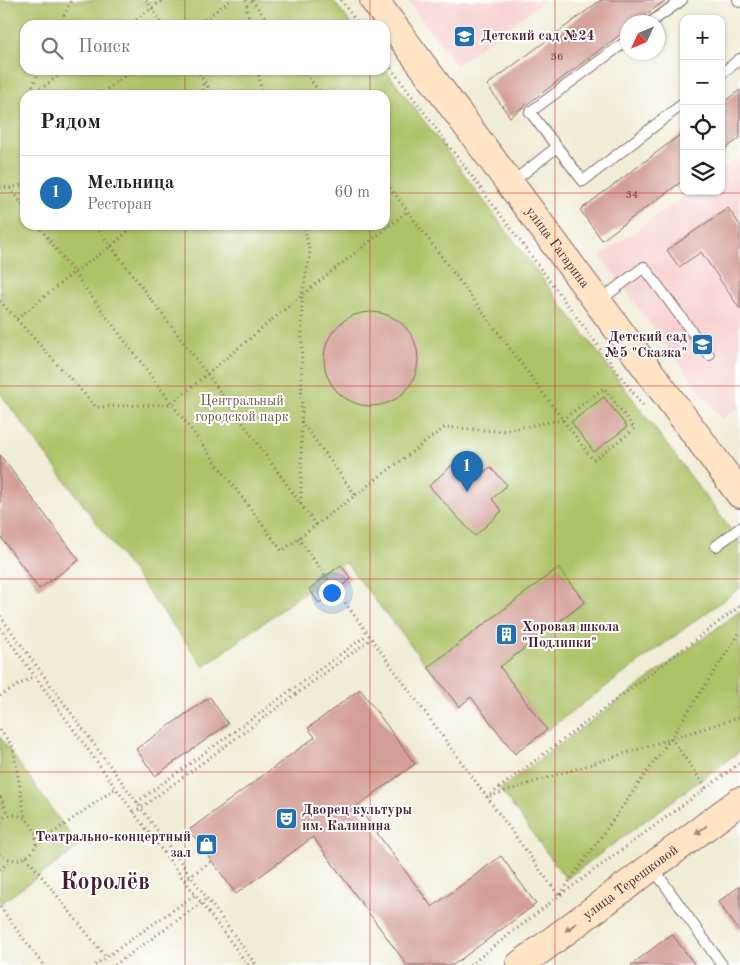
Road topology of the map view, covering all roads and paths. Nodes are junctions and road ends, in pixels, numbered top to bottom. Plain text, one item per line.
1 (71, 0) edge
2 (146, 0) edge
3 (162, 0) edge
4 (231, 0) edge
5 (246, 0) edge
6 (252, 0) edge
7 (340, 0) edge
8 (374, 0) edge
9 (682, 0) edge
10 (152, 8) junction
11 (661, 15) edge
12 (62, 20) edge
13 (135, 20) edge
14 (160, 20) edge
15 (203, 20) edge
16 (249, 20) edge
17 (266, 20) edge
18 (355, 20) edge
19 (389, 20) edge
20 (390, 21) edge
21 (620, 46) edge
22 (740, 59) edge
23 (390, 67) edge
24 (725, 71) edge
25 (38, 75) edge
26 (59, 75) edge
27 (126, 75) edge
28 (200, 75) edge
29 (259, 75) edge
30 (307, 75) edge
31 (203, 80) junction
32 (30, 90) edge
33 (39, 90) edge
34 (106, 90) edge
35 (202, 90) edge
36 (210, 90) edge
37 (261, 90) edge
38 (318, 90) edge
39 (681, 105) edge
40 (557, 147) junction
41 (511, 184) junction
42 (20, 185) edge
43 (0, 187) edge
44 (390, 187) edge
45 (10, 188) junction
46 (20, 201) edge
47 (408, 211) junction
48 (390, 225) edge
49 (42, 230) edge
50 (99, 230) edge
51 (129, 230) edge
52 (305, 230) edge
53 (384, 230) edge
54 (111, 246) junction
55 (73, 273) junction
56 (302, 295) junction
57 (0, 301) edge
58 (598, 302) junction
59 (18, 319) junction
60 (709, 355) dead end
61 (208, 375) junction
62 (171, 404) junction
63 (645, 409) dead end
64 (562, 420) junction
65 (300, 421) junction
66 (740, 494) edge
67 (356, 496) junction
68 (301, 504) junction
69 (316, 526) junction
70 (740, 528) edge
71 (298, 538) junction
72 (716, 546) dead end
73 (740, 606) edge
74 (0, 616) edge
75 (0, 628) edge
76 (740, 632) edge
77 (368, 635) junction
78 (371, 639) junction
79 (34, 676) junction
80 (0, 696) edge
81 (740, 717) edge
82 (0, 730) edge
83 (671, 738) junction
84 (740, 764) edge
85 (116, 788) junction
86 (706, 788) junction
87 (487, 797) junction
88 (0, 798) edge
89 (740, 801) edge
90 (137, 802) junction
91 (141, 808) junction
92 (134, 813) junction
93 (9, 816) junction
94 (25, 818) junction
95 (0, 820) edge
96 (36, 844) junction
97 (0, 854) edge
98 (26, 857) junction
99 (11, 860) junction
100 (212, 861) dead end
101 (653, 867) junction
102 (0, 870) edge
103 (191, 876) junction
104 (185, 880) junction
105 (196, 894) junction
106 (559, 896) junction
107 (208, 898) junction
108 (202, 903) junction
109 (0, 908) edge
110 (106, 957) junction
111 (43, 965) edge
112 (95, 965) edge
113 (115, 965) edge
114 (248, 965) edge
115 (256, 965) edge
116 (470, 965) edge
117 (520, 965) edge
118 (722, 965) edge

1 - 12 path
2 - 10 path
3 - 10 path
4 - 15 path
5 - 16 path
6 - 17 path
7 - 18 path
8 - 19 street, улица Гагарина
9 - 11 lane
10 - 13 path
10 - 14 path
20 - 41 street, улица Гагарина
21 - 40 lane
22 - 24 lane
23 - 63 path
25 - 32 path
26 - 33 path
27 - 34 path
28 - 31 path
29 - 37 path
30 - 38 path
31 - 35 path
31 - 36 path
39 - 40 lane
40 - 41 lane
41 - 58 street, улица Гагарина
42 - 45 path
43 - 45 path
44 - 47 path
45 - 46 path
47 - 48 path
47 - 64 path
49 - 55 path
50 - 54 path
51 - 54 path
52 - 56 path
53 - 56 path
54 - 55 path
54 - 61 path
55 - 59 path
55 - 62 path
56 - 61 path
56 - 65 path
57 - 59 path
58 - 60 lane
58 - 66 street, улица Гагарина
59 - 62 path
61 - 62 path
61 - 68 path
62 - 71 path
64 - 64 path
64 - 67 path
65 - 67 path
65 - 68 path
67 - 69 path
68 - 69 path
69 - 71 path
70 - 72 lane
71 - 77 path
73 - 87 path
74 - 90 path
75 - 79 path
76 - 83 path
77 - 78 path
77 - 90 path
78 - 87 path
78 - 91 path
79 - 80 path
79 - 85 path
81 - 83 path
82 - 94 path
83 - 86 path
83 - 87 path
83 - 106 path
84 - 86 path
85 - 92 path
85 - 96 path
86 - 106 path
87 - 106 path
88 - 93 path
89 -> 101 street, улица Терешковой
90 - 91 path
91 - 92 path
91 - 103 path
92 - 104 path
93 - 94 path
93 - 95 path
94 - 96 path
96 - 98 path
97 - 99 path
98 - 99 path
98 - 110 path
99 - 102 path
100 - 103 path
101 -> 117 street, улица Терешковой
101 - 118 lane
103 - 104 path
103 - 107 path
104 - 105 path
105 - 108 path
105 - 110 path
106 - 116 path
107 - 108 path
107 - 115 path
108 - 113 path
108 - 114 path
109 - 111 path
110 - 112 path

